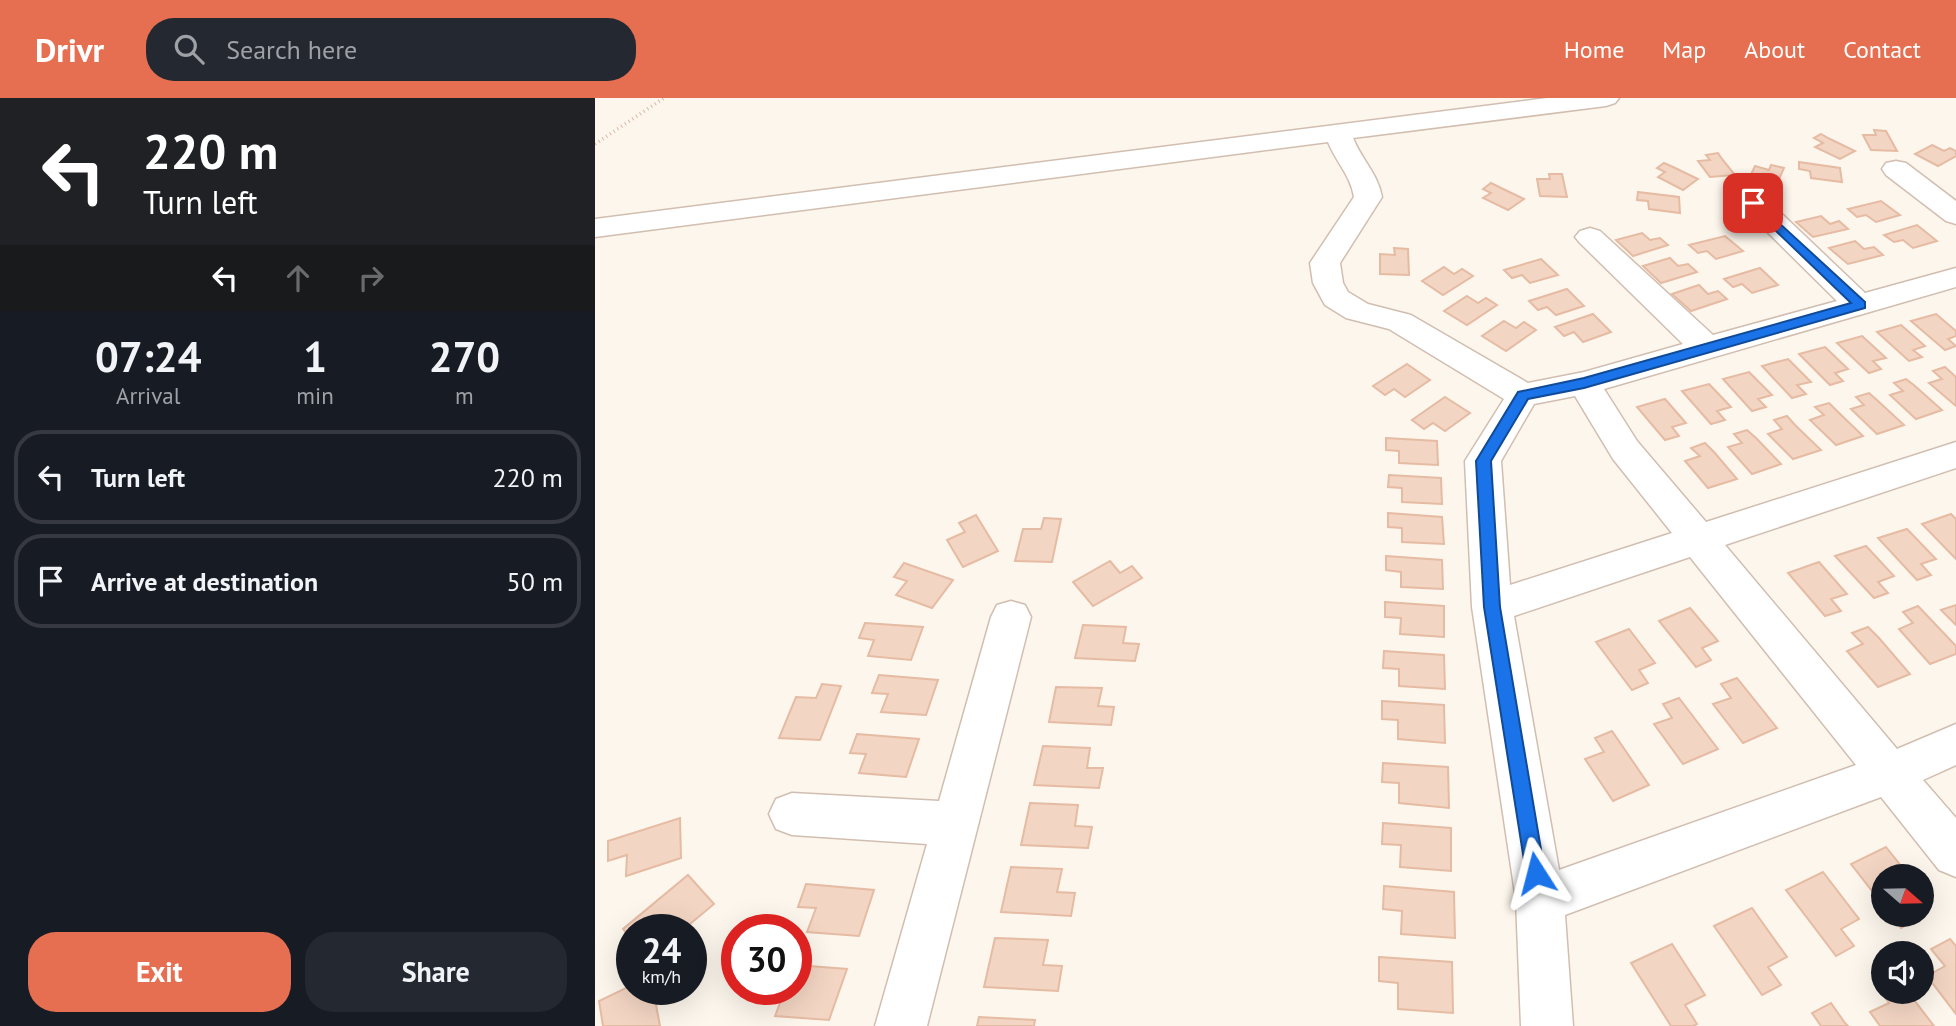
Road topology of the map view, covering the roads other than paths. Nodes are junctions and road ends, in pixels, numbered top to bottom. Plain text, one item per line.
1 (1606, 98) edge
2 (1338, 131) junction
3 (1896, 169) dead end
4 (1753, 203) dead end
5 (1956, 215) edge
6 (595, 228) edge
7 (1590, 237) dead end
8 (1956, 277) edge
9 (1860, 305) junction
10 (1707, 348) junction
11 (1584, 383) junction
12 (1523, 395) junction
13 (1956, 454) edge
14 (1698, 538) junction
15 (1492, 607) junction
16 (1011, 617) dead end
17 (1956, 744) edge
18 (1891, 773) junction
19 (792, 814) dead end
20 (955, 824) junction
21 (1956, 854) edge
22 (1540, 900) junction
23 (901, 1026) edge
24 (1547, 1026) edge

1 - 2 street
2 - 6 street
2 - 12 street
3 - 5 street
4 - 9 street
7 - 10 street
8 - 9 street
9 - 10 street
10 - 11 street
11 - 12 street
11 - 14 street
12 - 15 street
13 - 14 street
14 - 15 street
14 - 18 street
15 - 22 street
16 - 20 street
17 - 18 street
18 - 21 street
18 - 22 street
19 - 20 street
20 - 23 street
22 - 24 street

